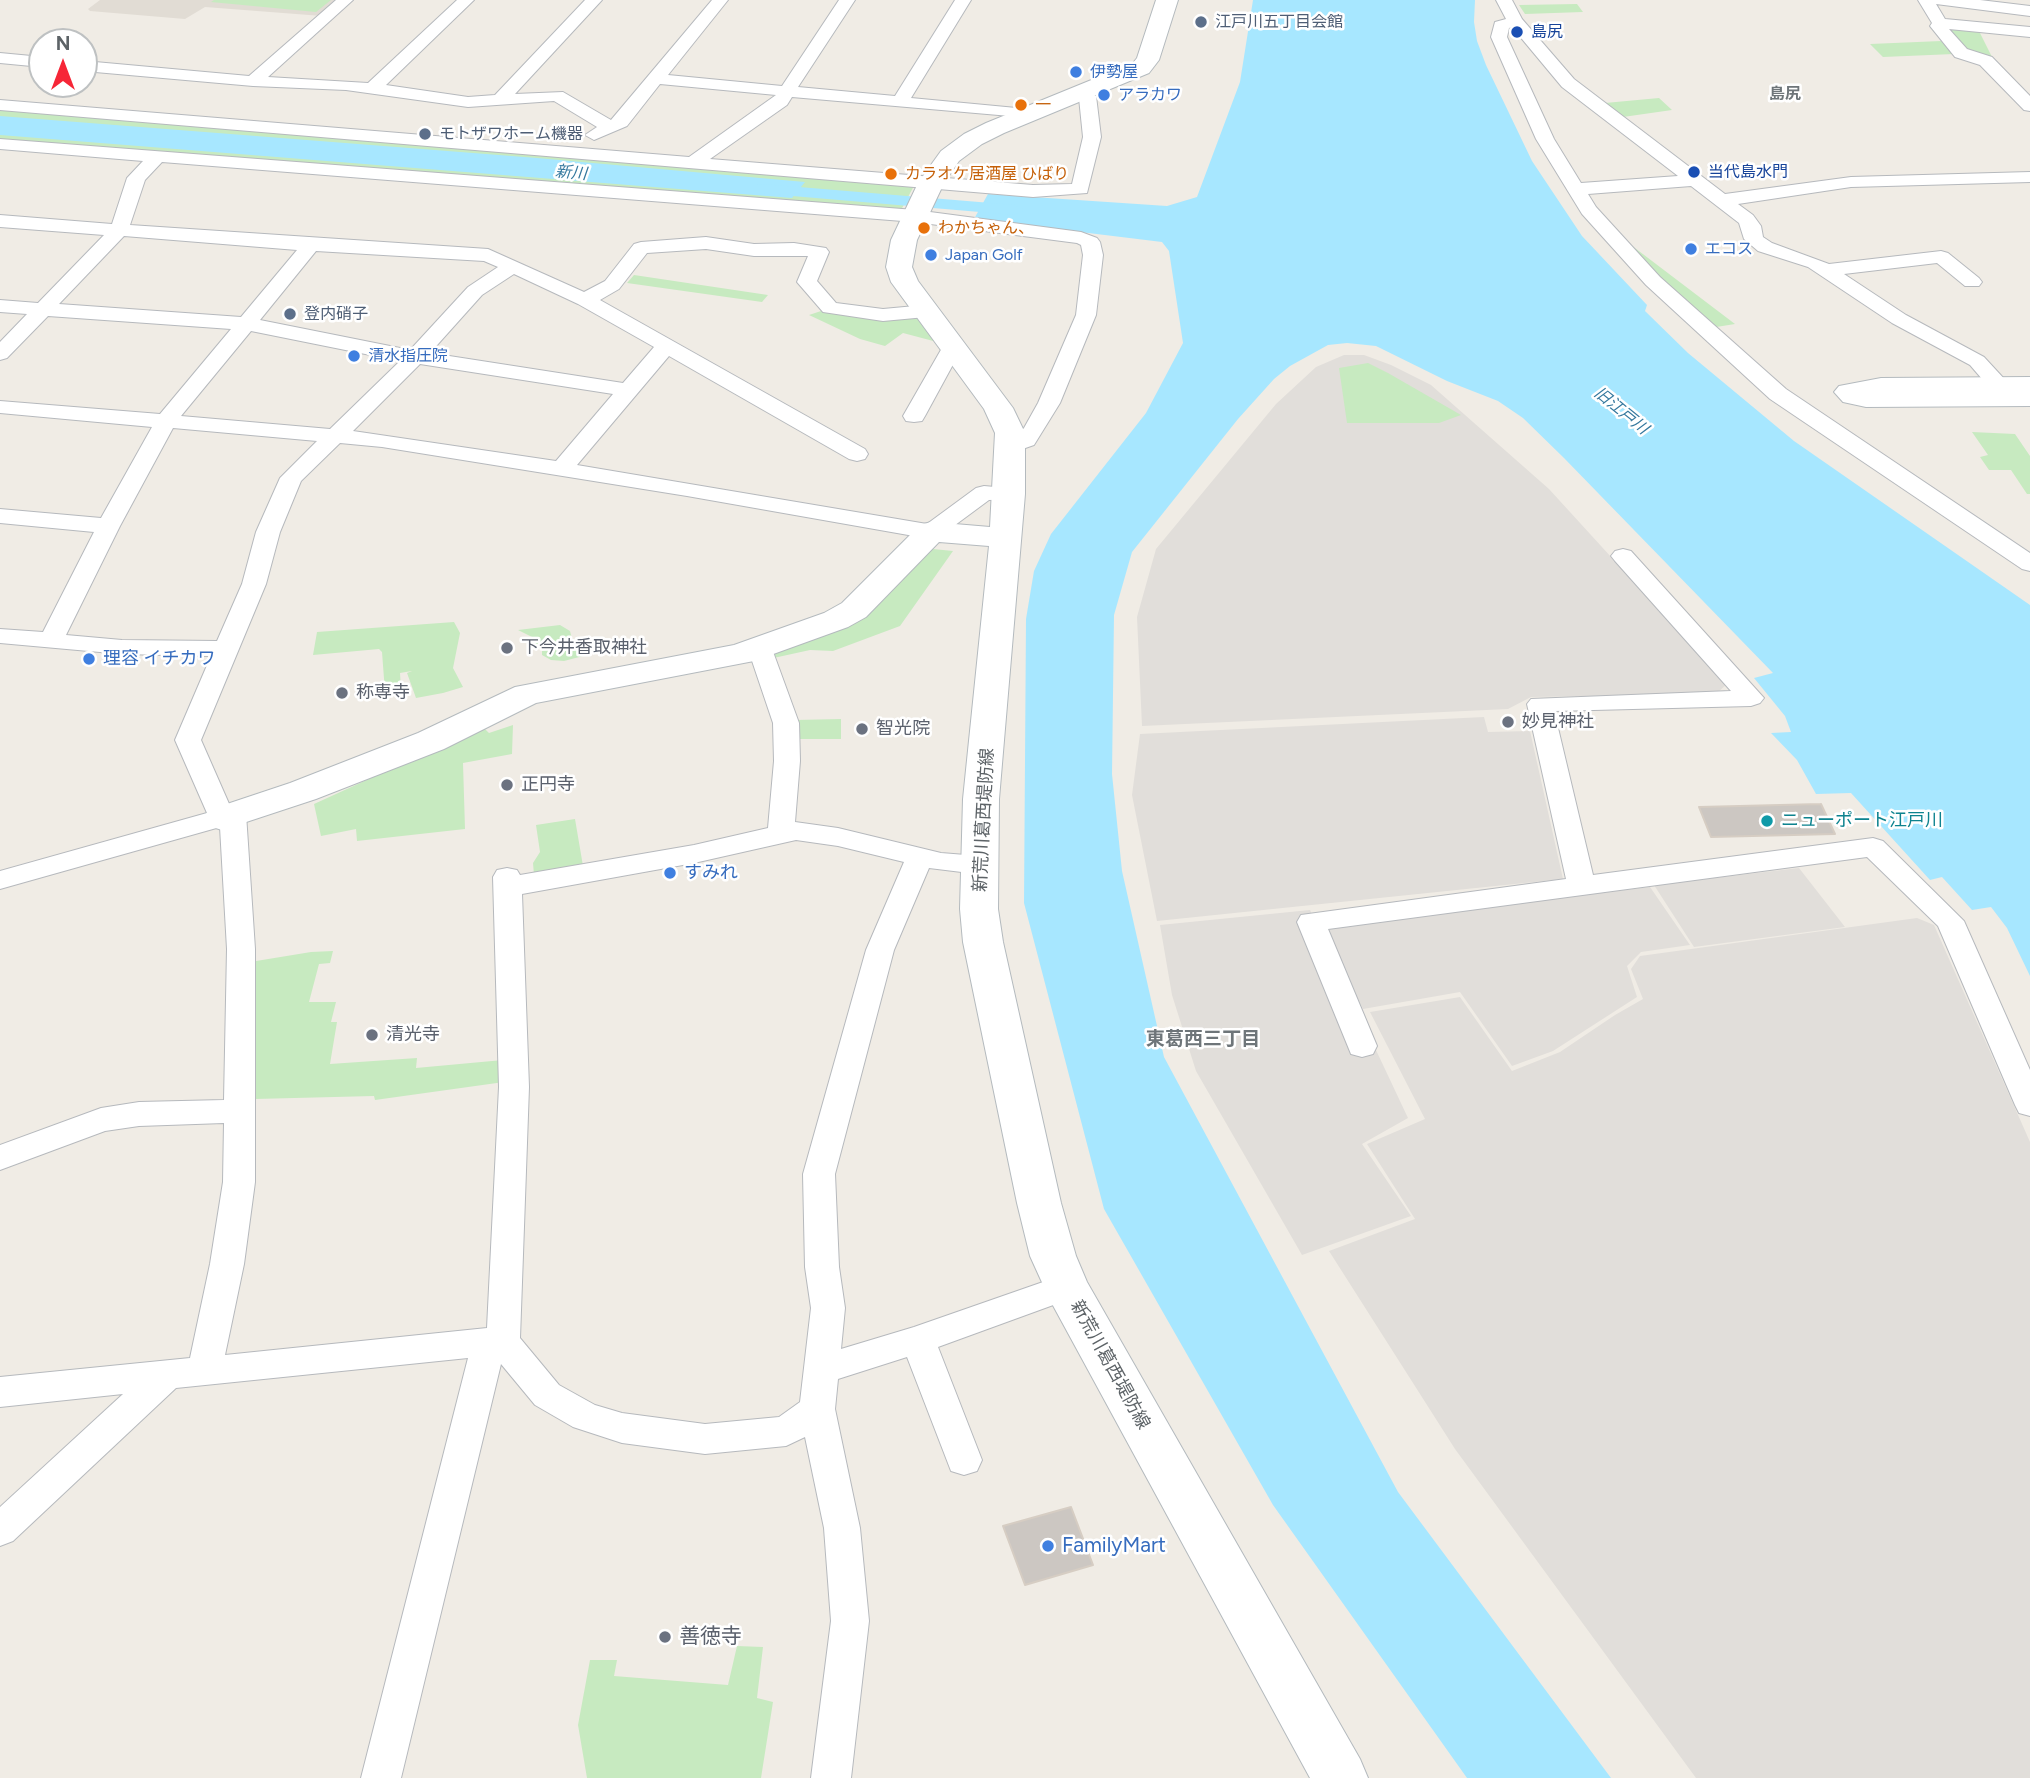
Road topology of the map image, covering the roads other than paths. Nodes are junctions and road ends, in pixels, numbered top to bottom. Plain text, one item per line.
1 (345, 0) edge
2 (460, 0) edge
3 (594, 0) edge
4 (720, 0) edge
5 (848, 0) edge
6 (963, 0) edge
7 (1167, 0) edge
8 (1504, 0) edge
9 (1926, 0) edge
10 (1941, 0) edge
11 (2030, 11) edge
12 (1515, 21) junction
13 (1940, 23) junction
14 (2030, 32) edge
15 (0, 58) edge
16 (28, 61) edge
17 (98, 67) edge
18 (656, 79) junction
19 (253, 81) junction
20 (373, 88) junction
21 (787, 91) junction
22 (1080, 91) junction
23 (500, 100) junction
24 (900, 102) junction
25 (0, 105) edge
26 (2030, 106) edge
27 (1027, 114) junction
28 (609, 126) junction
29 (0, 144) edge
30 (565, 153) junction
31 (157, 157) junction
32 (691, 164) junction
33 (2030, 177) edge
34 (1697, 180) junction
35 (1576, 189) junction
36 (923, 199) junction
37 (1723, 200) junction
38 (0, 221) edge
39 (120, 230) junction
40 (311, 245) junction
41 (513, 266) junction
42 (1825, 270) junction
43 (1972, 282) dead end
44 (586, 300) junction
45 (0, 306) edge
46 (44, 309) junction
47 (926, 311) junction
48 (248, 324) junction
49 (665, 347) junction
50 (952, 348) junction
51 (0, 354) edge
52 (414, 357) junction
53 (627, 390) junction
54 (2018, 392) edge
55 (0, 407) edge
56 (914, 416) dead end
57 (166, 421) junction
58 (334, 435) junction
59 (1011, 446) junction
60 (857, 454) dead end
61 (562, 468) junction
62 (1009, 494) junction
63 (0, 516) edge
64 (108, 526) junction
65 (931, 532) junction
66 (1005, 538) junction
67 (1623, 556) dead end
68 (2030, 564) edge
69 (0, 636) edge
70 (51, 640) junction
71 (225, 649) junction
72 (760, 649) junction
73 (227, 816) junction
74 (782, 832) junction
75 (920, 856) junction
76 (978, 864) junction
77 (0, 880) edge
78 (1581, 884) junction
79 (1362, 1046) dead end
80 (2030, 1105) edge
81 (238, 1111) junction
82 (0, 1158) edge
83 (1066, 1287) junction
84 (918, 1340) junction
85 (496, 1342) junction
86 (822, 1369) junction
87 (204, 1371) junction
88 (167, 1375) junction
89 (0, 1392) edge
90 (817, 1409) junction
91 (964, 1460) dead end
92 (0, 1530) edge
93 (381, 1778) edge
94 (831, 1778) edge
95 (1340, 1778) edge

1 - 19 street
2 - 20 street
3 - 23 street
4 - 18 street
5 - 21 street
6 - 24 street
7 - 22 main road, 新荒川葛西堤防線
8 - 12 street
9 - 13 street
10 - 11 street
12 - 34 street
12 - 35 street
13 - 14 street
13 - 26 street
15 - 16 street
17 - 19 street
18 - 21 street
18 - 28 street
19 - 20 street
20 - 23 street
21 - 24 street
21 - 32 street
22 - 27 main road, 新荒川葛西堤防線
22 - 36 street
23 - 28 street
24 - 27 street
25 - 30 street
27 - 36 main road, 新荒川葛西堤防線
28 - 30 street
29 - 31 street
30 - 32 street
31 - 36 street
31 - 39 street
32 - 36 street
33 - 37 street
34 - 35 street
34 - 37 street
35 - 68 street
36 - 47 main road, 新荒川葛西堤防線
36 - 59 street
37 - 42 street
38 - 39 street
39 - 40 street
39 - 46 street
40 - 41 street
40 - 48 street
41 - 44 street
41 - 52 street
42 - 43 street
42 - 54 street
44 - 47 street
44 - 49 street
45 - 46 street
46 - 48 street
46 - 51 street
47 - 50 main road, 新荒川葛西堤防線
48 - 52 street
48 - 57 street
49 - 53 street
49 - 60 street
50 - 56 street
50 - 59 main road, 新荒川葛西堤防線
52 - 53 street
52 - 58 street
53 - 61 street
55 - 57 street
57 - 58 street
57 - 64 street
58 - 61 street
58 - 71 street
59 - 62 main road, 新荒川葛西堤防線
61 - 65 street
62 - 65 street
62 - 66 main road, 新荒川葛西堤防線
63 - 64 street
64 - 70 street
65 - 66 main road
65 - 72 main road
66 - 76 main road, 新荒川葛西堤防線
67 - 78 street
69 - 70 street
70 - 71 street
71 - 73 street
72 - 73 main road
72 - 74 street
73 - 77 street
73 - 81 street
74 - 75 street
74 - 85 street
75 - 76 street
75 - 86 street
76 - 83 main road, 新荒川葛西堤防線
78 - 79 street
78 - 80 street
81 - 82 street
81 - 87 street
83 - 84 street
83 - 95 main road, 新荒川葛西堤防線
84 - 86 street
84 - 91 street
85 - 87 street
85 - 90 street
85 - 93 street
86 - 90 street
87 - 88 street
88 - 89 street
88 - 92 street
90 - 94 street

